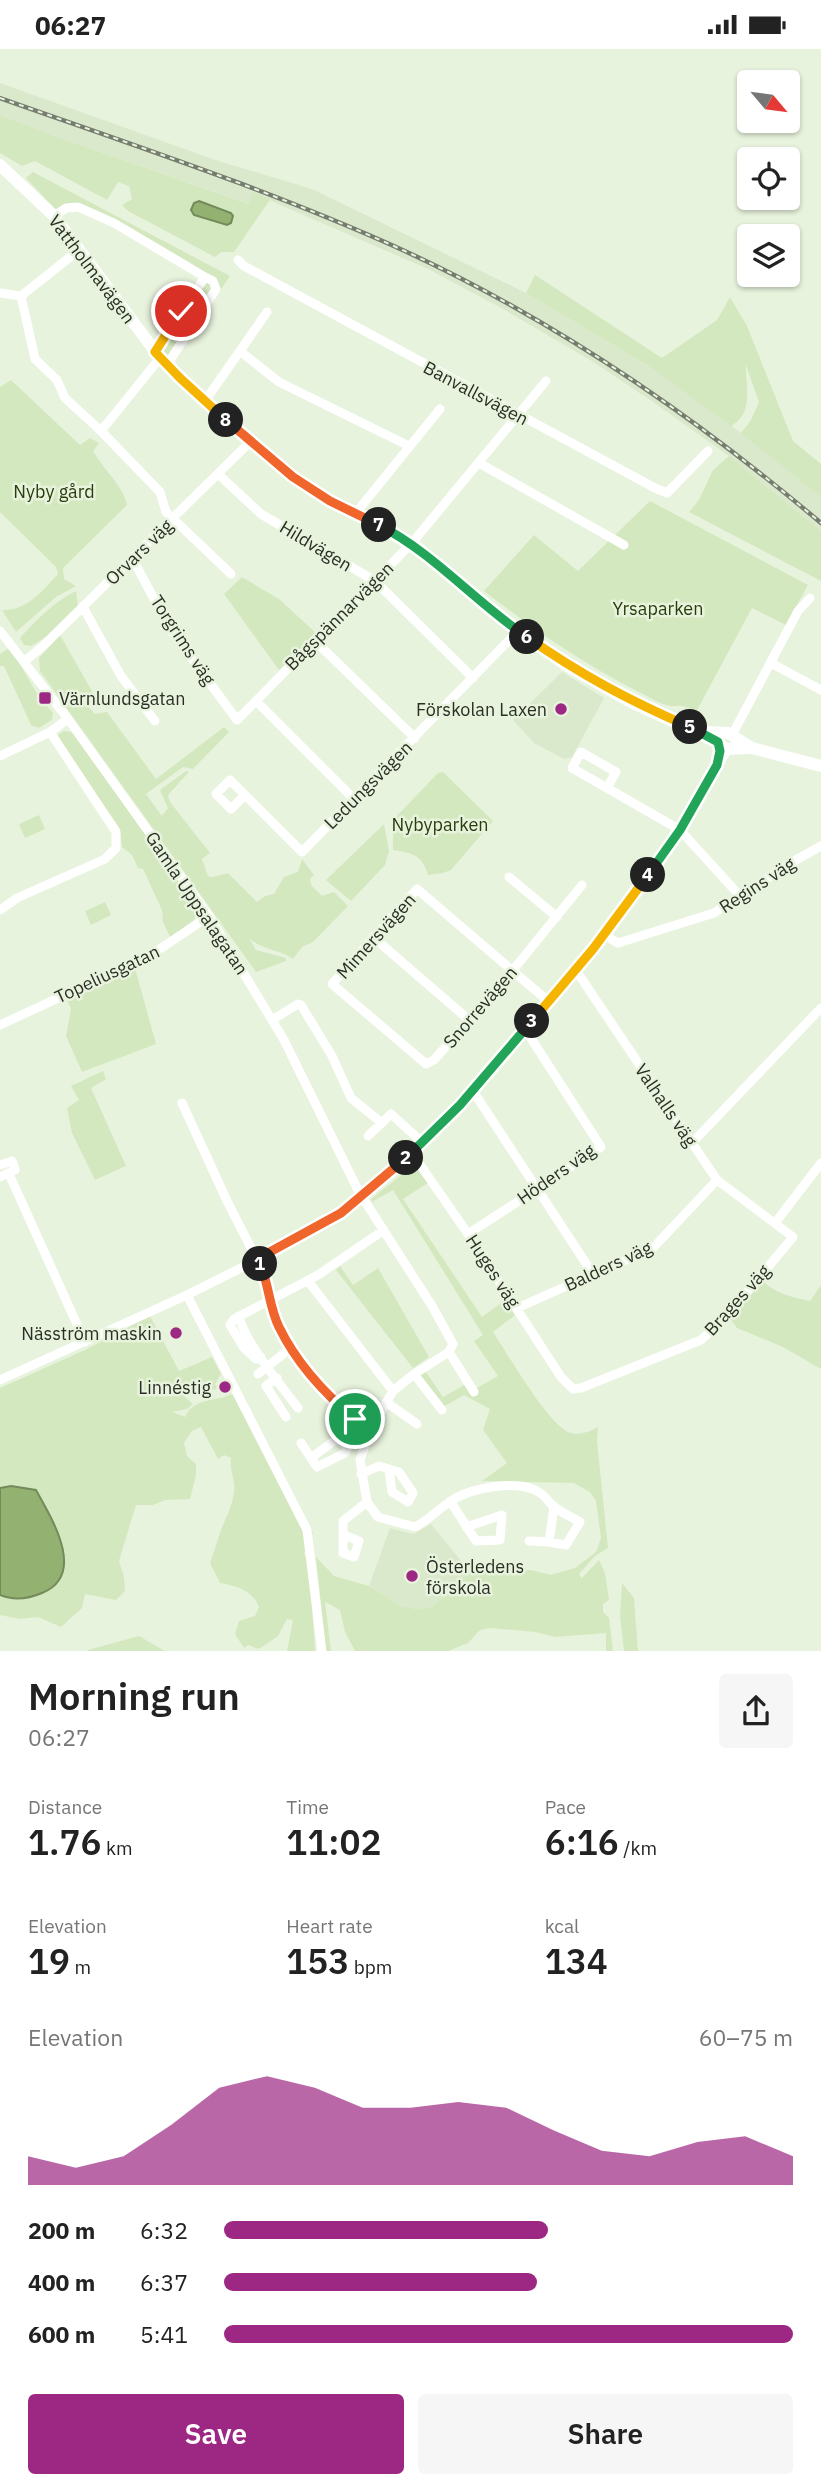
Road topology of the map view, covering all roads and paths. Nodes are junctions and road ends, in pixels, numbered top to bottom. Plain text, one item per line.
1 (0, 165) edge
2 (54, 216) junction
3 (79, 250) junction
4 (238, 260) dead end
5 (205, 277) junction
6 (0, 293) edge
7 (21, 296) junction
8 (267, 312) dead end
9 (241, 352) junction
10 (161, 358) junction
11 (546, 381) dead end
12 (205, 401) junction
13 (440, 409) dead end
14 (519, 415) junction
15 (102, 431) junction
16 (251, 441) junction
17 (409, 446) junction
18 (708, 451) dead end
19 (480, 463) junction
20 (218, 474) junction
21 (355, 514) junction
22 (172, 519) junction
23 (412, 543) junction
24 (624, 545) dead end
25 (132, 558) junction
26 (231, 574) dead end
27 (375, 581) junction
28 (810, 598) dead end
29 (83, 607) junction
30 (0, 631) edge
31 (518, 631) junction
32 (314, 640) junction
33 (25, 661) junction
34 (771, 663) junction
35 (472, 678) junction
36 (821, 689) edge
37 (256, 701) junction
38 (68, 719) junction
39 (237, 720) joint
40 (155, 721) dead end
41 (50, 732) junction
42 (415, 738) junction
43 (727, 742) junction
44 (0, 756) edge
45 (821, 766) edge
46 (607, 788) junction
47 (245, 795) dead end
48 (354, 799) junction
49 (680, 830) junction
50 (821, 846) edge
51 (509, 877) dead end
52 (582, 885) dead end
53 (740, 896) junction
54 (0, 910) edge
55 (209, 916) junction
56 (556, 917) junction
57 (373, 937) junction
58 (611, 939) dead end
59 (575, 969) junction
60 (513, 970) junction
61 (332, 984) joint
62 (548, 1001) junction
63 (821, 1008) edge
64 (272, 1020) junction
65 (469, 1020) junction
66 (0, 1025) edge
67 (525, 1029) junction
68 (473, 1091) junction
69 (182, 1103) dead end
70 (382, 1123) junction
71 (368, 1136) dead end
72 (423, 1143) junction
73 (691, 1144) junction
74 (412, 1153) junction
75 (821, 1163) edge
76 (0, 1165) edge
77 (4, 1175) edge
78 (718, 1181) junction
79 (538, 1187) junction
80 (362, 1196) junction
81 (775, 1223) junction
82 (384, 1230) junction
83 (468, 1234) junction
84 (257, 1259) junction
85 (593, 1274) junction
86 (308, 1281) junction
87 (187, 1295) junction
88 (269, 1301) junction
89 (517, 1308) junction
90 (85, 1342) junction
91 (292, 1347) junction
92 (449, 1352) junction
93 (268, 1366) junction
94 (258, 1374) dead end
95 (414, 1374) junction
96 (277, 1378) junction
97 (0, 1380) edge
98 (573, 1389) joint
99 (393, 1391) junction
100 (474, 1392) dead end
101 (386, 1402) junction
102 (298, 1408) dead end
103 (442, 1410) dead end
104 (286, 1417) dead end
105 (355, 1419) junction
106 (416, 1424) dead end
107 (370, 1430) junction
108 (338, 1438) junction
109 (301, 1443) dead end
110 (311, 1458) junction
111 (389, 1469) dead end
112 (361, 1474) junction
113 (450, 1501) junction
114 (367, 1502) junction
115 (554, 1507) junction
116 (466, 1527) dead end
117 (344, 1535) dead end
118 (529, 1541) dead end
119 (550, 1542) junction
120 (322, 1651) edge

1 - 2 main road, Vattholmavägen
2 - 3 main road, Vattholmavägen
2 - 5 street
3 - 7 street
3 - 10 main road, Vattholmavägen
4 - 14 street, Banvallsvägen
5 - 10 street
5 - 10 street
6 - 7 street
7 - 15 street
8 - 9 street
9 - 12 street
9 - 17 street
10 - 12 main road, Vattholmavägen
10 - 15 street
11 - 14 street, Bågspännarvägen
12 - 16 main road, Vattholmavägen
13 - 17 street
14 - 18 street, Banvallsvägen
14 - 19 street, Bågspännarvägen
15 - 22 street
16 - 20 street, Orvars väg
16 - 21 main road, Vattholmavägen
17 - 21 street
19 - 23 street, Bågspännarvägen
19 - 24 street
20 - 22 street, Orvars väg
20 - 27 street, Hildvägen
21 - 23 main road, Vattholmavägen
22 - 25 street, Orvars väg
22 - 26 street
23 - 27 street, Bågspännarvägen
23 - 31 main road, Vattholmavägen
25 - 29 street, Orvars väg
25 - 39 street, Torgrims väg
27 - 32 street, Bågspännarvägen
27 - 35 street, Hildvägen
28 - 34 street
29 - 33 street, Orvars väg
29 - 40 street
30 - 33 street, Gamla Uppsalagatan
31 - 35 street, Ledungsvägen
31 - 43 main road, Vattholmavägen
32 - 37 street, Bågspännarvägen
32 - 42 street
33 - 38 street, Gamla Uppsalagatan
34 - 36 street
34 - 43 street
35 - 42 street, Ledungsvägen
37 - 39 street, Bågspännarvägen
37 - 48 street
38 - 41 street
38 - 55 street, Gamla Uppsalagatan
41 - 44 street
41 - 54 street
42 - 48 street, Ledungsvägen
43 - 45 main road, Vattholmavägen
43 - 49 street
46 - 46 street
46 - 49 street
47 - 48 street, Ledungsvägen
49 - 53 street
49 - 59 street
50 - 53 street, Regins väg
51 - 56 street
52 - 56 street, Snorrevägen
53 - 58 street, Regins väg
55 - 64 street, Gamla Uppsalagatan
55 - 66 street, Topeliusgatan
56 - 60 street, Snorrevägen
57 - 60 street, Mimersvägen
57 - 61 street, Mimersvägen
57 - 65 street
59 - 62 street
59 - 73 street, Valhalls väg
60 - 62 street, Mimersvägen
60 - 65 street, Snorrevägen
61 - 65 street, Snorrevägen
62 - 67 street
63 - 73 street
64 - 70 street
64 - 80 street, Gamla Uppsalagatan
67 - 68 street
67 - 79 street, Höders väg
68 - 72 street
68 - 79 street
69 - 84 street
70 - 71 street
70 - 72 street
72 - 74 street
73 - 78 street, Valhalls väg
74 - 80 street
74 - 83 street, Huges väg
75 - 81 street
76 - 77 street
77 - 90 street
78 - 81 street, Valhalls väg
78 - 85 street, Balders väg
79 - 83 street, Höders väg
79 - 85 street
80 - 82 street, Gamla Uppsalagatan
80 - 84 street
81 - 98 street, Brages väg
82 - 86 street
82 - 92 street, Gamla Uppsalagatan
83 - 89 street, Huges väg
84 - 87 street
84 - 88 street
85 - 89 street, Balders väg
86 - 88 street
86 - 99 street
87 - 90 street
87 - 120 street
88 - 91 street
88 - 93 street
89 - 98 street, Huges väg
90 - 97 street
91 - 93 street
91 - 105 street
92 - 95 street
92 - 100 street
93 - 94 street
93 - 96 street
95 - 99 street
95 - 103 street
96 - 102 street
96 - 104 street
99 - 101 street
101 - 106 street
101 - 107 street
105 - 107 street
105 - 108 street
107 - 112 street
108 - 110 street
108 - 110 street
109 - 110 street
111 - 112 street
112 - 114 street
113 - 114 street
113 - 115 street
113 - 116 street
114 - 117 street
115 - 119 street
115 - 119 street
118 - 119 street

